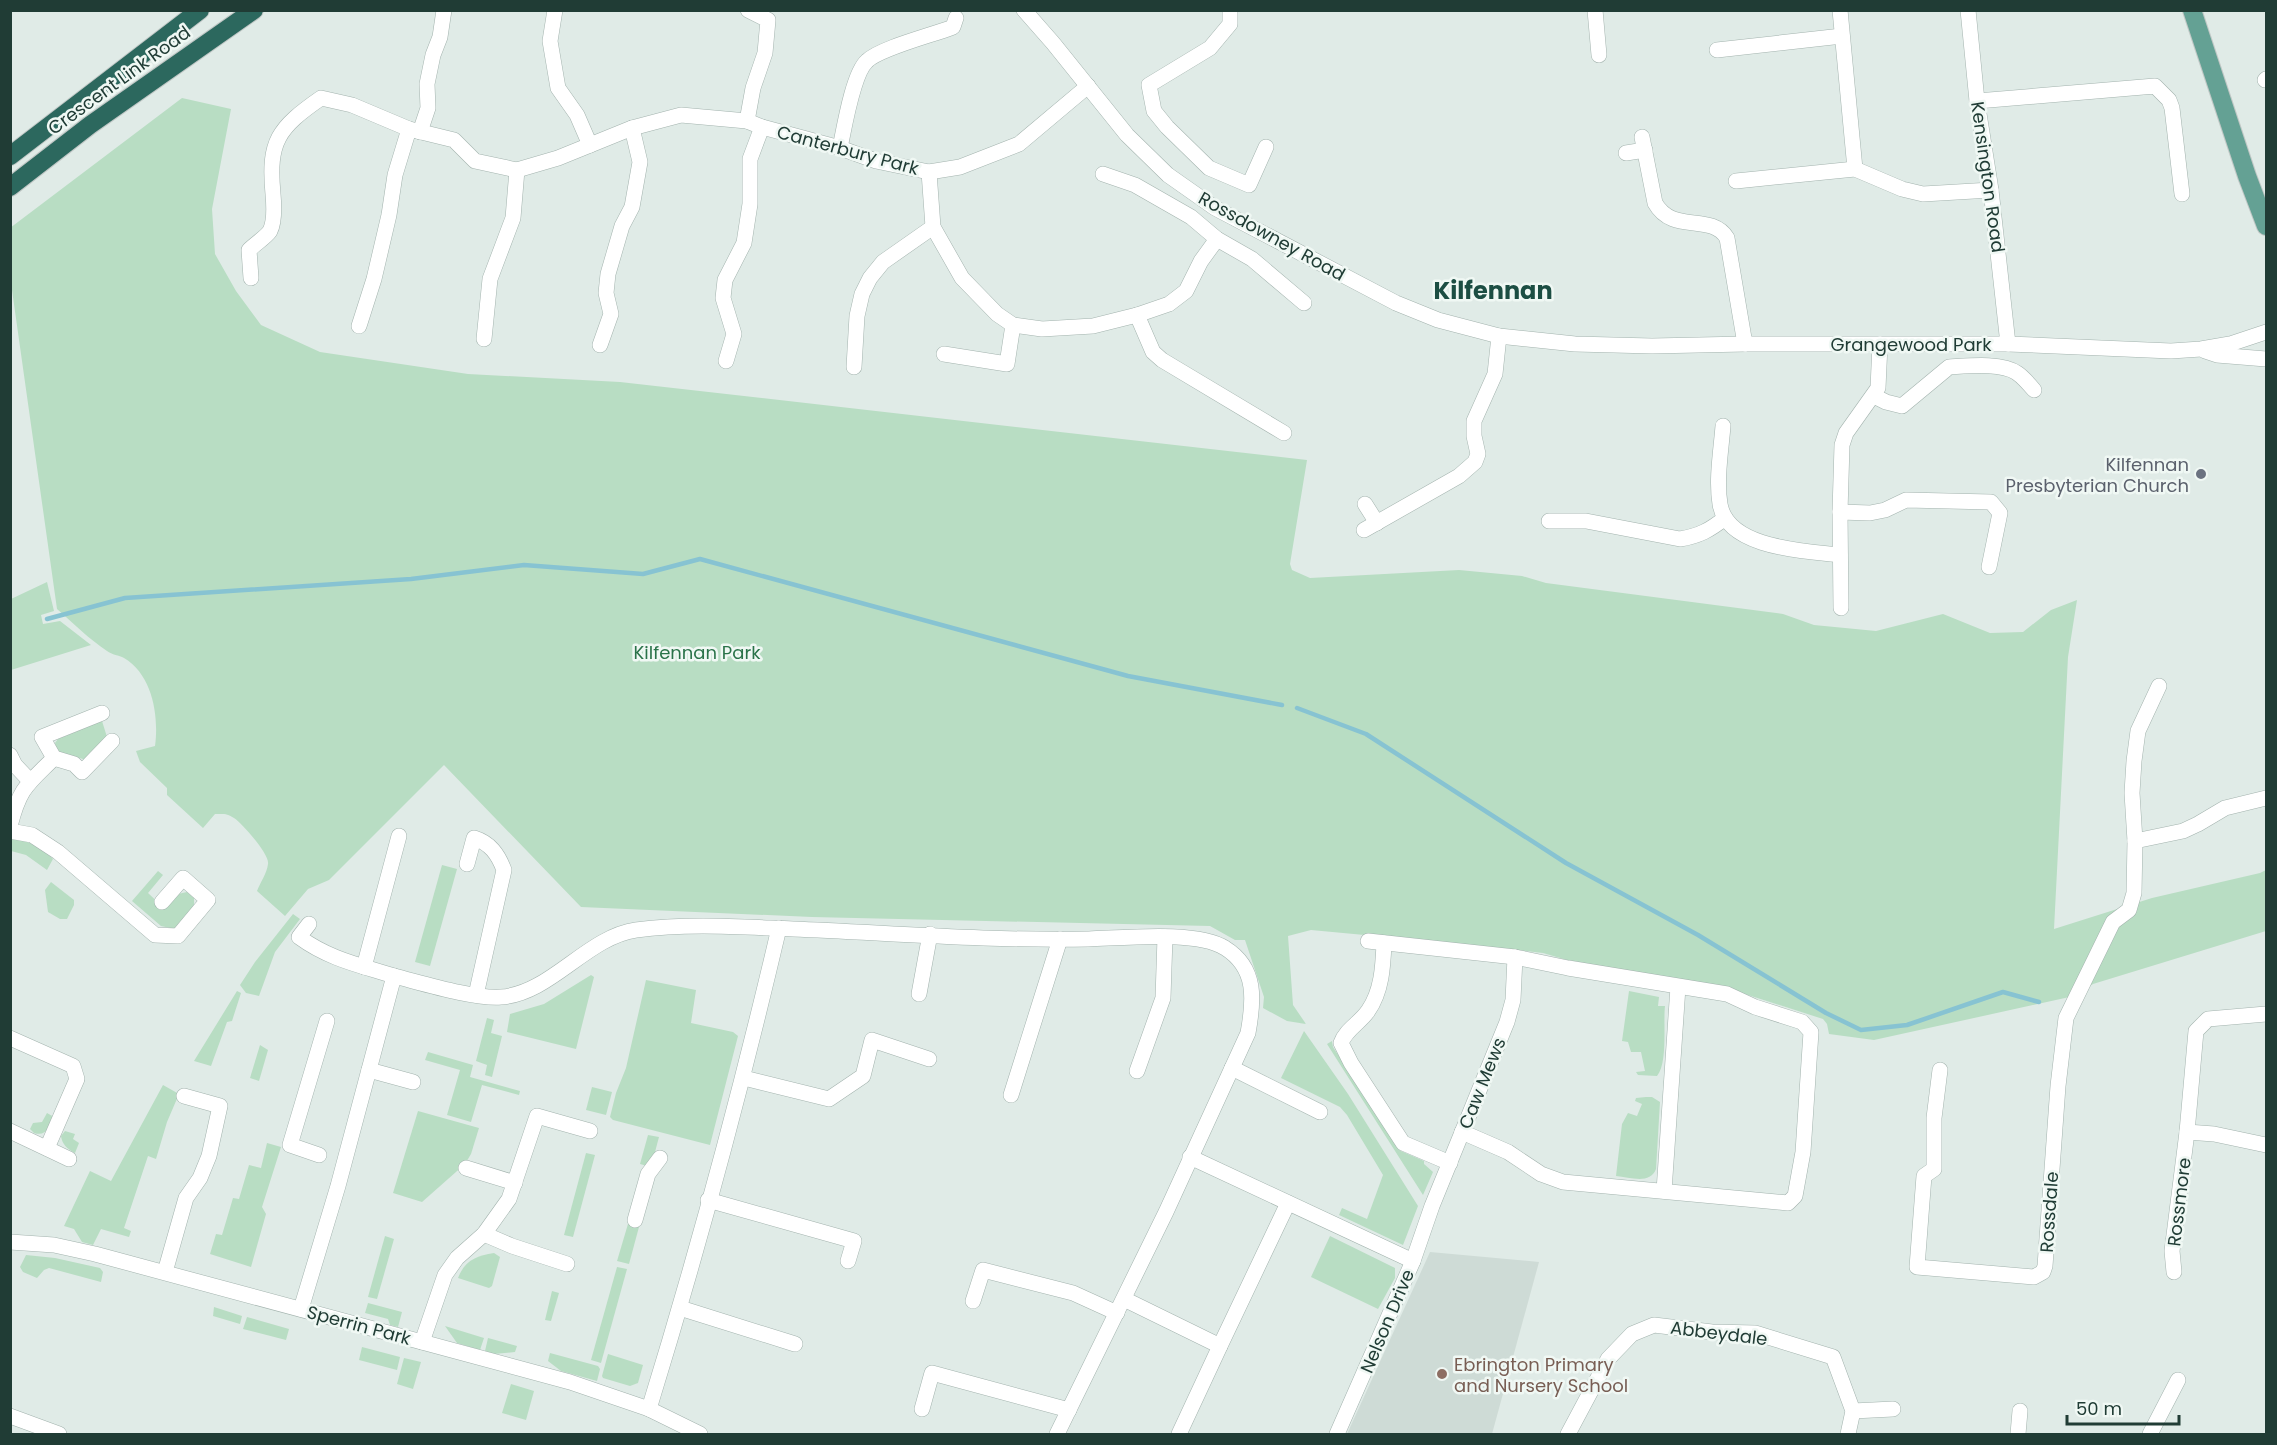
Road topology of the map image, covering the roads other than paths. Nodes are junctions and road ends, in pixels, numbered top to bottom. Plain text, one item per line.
1 (200, 10) edge
2 (254, 10) edge
3 (444, 10) edge
4 (555, 10) edge
5 (748, 10) edge
6 (1024, 10) edge
7 (1230, 10) edge
8 (1595, 10) edge
9 (1840, 10) edge
10 (1968, 10) edge
11 (2193, 10) edge
12 (771, 15) edge
13 (956, 18) dead end
14 (1842, 36) junction
15 (1717, 50) dead end
16 (1599, 55) dead end
17 (1088, 86) junction
18 (1977, 101) junction
19 (747, 121) junction
20 (762, 127) junction
21 (632, 128) junction
22 (415, 131) junction
23 (590, 145) junction
24 (1266, 147) dead end
25 (840, 148) junction
26 (1626, 153) dead end
27 (10, 156) edge
28 (1855, 169) junction
29 (517, 170) junction
30 (929, 172) junction
31 (1102, 174) dead end
32 (1736, 181) dead end
33 (10, 187) edge
34 (1991, 190) junction
35 (2182, 194) dead end
36 (2266, 225) edge
37 (933, 227) junction
38 (1216, 239) junction
39 (251, 278) dead end
40 (1304, 303) dead end
41 (1137, 315) junction
42 (1013, 324) junction
43 (359, 326) dead end
44 (2266, 332) edge
45 (1499, 336) junction
46 (484, 339) dead end
47 (1553, 342) joint
48 (1745, 344) junction
49 (1880, 344) junction
50 (2008, 344) junction
51 (600, 345) dead end
52 (2201, 349) junction
53 (944, 354) dead end
54 (2266, 359) edge
55 (726, 361) dead end
56 (854, 367) dead end
57 (2034, 390) dead end
58 (1874, 396) junction
59 (1723, 426) dead end
60 (1284, 433) dead end
61 (1365, 504) dead end
62 (1840, 512) junction
63 (1725, 518) junction
64 (1549, 521) dead end
65 (1840, 555) junction
66 (1989, 567) dead end
67 (1841, 608) dead end
68 (2159, 686) dead end
69 (102, 713) dead end
70 (112, 741) dead end
71 (10, 755) edge
72 (54, 758) junction
73 (30, 781) junction
74 (2266, 798) edge
75 (10, 826) edge
76 (10, 831) edge
77 (399, 836) dead end
78 (2135, 841) junction
79 (467, 864) dead end
80 (162, 902) dead end
81 (309, 924) dead end
82 (778, 928) junction
83 (930, 934) junction
84 (1165, 938) junction
85 (1060, 939) junction
86 (1368, 941) dead end
87 (1384, 942) junction
88 (1515, 957) junction
89 (364, 967) junction
90 (394, 976) junction
91 (1678, 987) junction
92 (919, 994) dead end
93 (476, 995) junction
94 (2266, 1014) edge
95 (327, 1021) dead end
96 (10, 1038) edge
97 (929, 1059) dead end
98 (1232, 1068) junction
99 (369, 1070) junction
100 (1940, 1070) dead end
101 (1137, 1071) dead end
102 (744, 1078) junction
103 (413, 1082) dead end
104 (1011, 1095) dead end
105 (184, 1096) dead end
106 (1320, 1112) dead end
107 (10, 1131) edge
108 (590, 1131) dead end
109 (1462, 1132) junction
110 (2187, 1132) junction
111 (2266, 1145) edge
112 (47, 1149) junction
113 (319, 1155) dead end
114 (1190, 1157) junction
115 (660, 1158) dead end
116 (69, 1159) dead end
117 (1450, 1162) junction
118 (465, 1168) dead end
119 (515, 1183) junction
120 (1664, 1191) junction
121 (708, 1200) junction
122 (1288, 1203) junction
123 (1432, 1206) joint
124 (634, 1220) dead end
125 (484, 1234) junction
126 (10, 1242) edge
127 (848, 1261) dead end
128 (1413, 1261) junction
129 (567, 1264) dead end
130 (165, 1272) junction
131 (2174, 1272) dead end
132 (1124, 1299) junction
133 (973, 1302) dead end
134 (680, 1308) junction
135 (301, 1309) junction
136 (1117, 1314) junction
137 (422, 1342) junction
138 (795, 1344) dead end
139 (1220, 1346) junction
140 (2178, 1380) dead end
141 (649, 1409) junction
142 (922, 1409) dead end
143 (1893, 1409) dead end
144 (1070, 1410) junction
145 (1853, 1411) junction
146 (2020, 1411) dead end
147 (10, 1416) edge
148 (59, 1434) edge
149 (700, 1434) edge
150 (1057, 1434) edge
151 (1179, 1434) edge
152 (1337, 1434) edge
153 (1568, 1434) edge
154 (1848, 1434) edge
155 (2018, 1434) edge
156 (2150, 1434) edge

1 - 27 highway, Crescent Link Road
2 - 33 highway, Crescent Link Road
3 - 22 street
4 - 23 street
5 - 12 street
6 - 17 street, Rossdowney Road
7 - 24 street
8 - 16 street
9 - 14 street
10 - 18 street, Kensington Road
11 - 36 main road
12 - 19 street
13 - 25 street
14 - 15 street
14 - 28 street
17 - 30 street, Canterbury Park
17 - 45 street, Rossdowney Road
18 - 34 street, Kensington Road
18 - 35 street
19 - 20 street, Canterbury Park
19 - 21 street, Canterbury Park
20 - 25 street, Canterbury Park
20 - 55 street, Canterbury Park
21 - 23 street, Canterbury Park
21 - 51 street
22 - 29 street
22 - 39 street
22 - 43 street
23 - 29 street, Canterbury Park
25 - 30 street, Canterbury Park
26 - 48 street
28 - 32 street
28 - 34 street
29 - 46 street
30 - 37 street
31 - 38 street
34 - 50 street, Kensington Road
37 - 42 street
37 - 56 street
38 - 40 street
38 - 41 street
41 - 42 street
41 - 60 street
42 - 53 street
44 - 52 street, Grangewood Park
45 - 47 street, Rossdowney Road
45 - 61 street
47 - 48 street, Grangewood Park
48 - 49 street, Grangewood Park
49 - 50 street, Grangewood Park
49 - 58 street
50 - 52 street, Grangewood Park
52 - 54 street
57 - 58 street
58 - 62 street
59 - 63 street
62 - 65 street
62 - 66 street
63 - 64 street
63 - 65 street
65 - 67 street
68 - 78 street, Rossdale
69 - 72 street
70 - 72 street
71 - 73 street
72 - 73 street
73 - 75 street
74 - 78 street
76 - 80 street
77 - 89 street
78 - 100 street, Rossdale
79 - 93 street
81 - 89 street
82 - 83 street
82 - 93 street
82 - 102 street
83 - 85 street
83 - 92 street
84 - 85 street
84 - 98 street
84 - 101 street
85 - 104 street
86 - 87 street
87 - 88 street
87 - 117 street
88 - 91 street
88 - 109 street, Caw Mews
89 - 90 street
90 - 93 street
90 - 99 street
91 - 120 street
91 - 120 street
94 - 110 street, Rossmore
95 - 113 street
96 - 112 street
97 - 102 street
98 - 106 street
98 - 114 street
99 - 103 street
99 - 135 street
102 - 121 street
105 - 130 street
107 - 112 street
108 - 119 street
109 - 117 street, Caw Mews
109 - 120 street
110 - 111 street, Rossmore
110 - 131 street, Rossmore
112 - 116 street
114 - 122 street
114 - 132 street
115 - 124 street
117 - 123 street, Caw Mews
118 - 119 street
119 - 125 street
121 - 127 street
121 - 134 street
122 - 128 street
122 - 139 street
123 - 128 street, Nelson Drive
125 - 129 street
125 - 137 street
126 - 130 street, Sperrin Park
128 - 152 street, Nelson Drive
130 - 135 street, Sperrin Park
132 - 136 street
132 - 139 street
133 - 136 street
134 - 138 street
134 - 141 street
135 - 137 street, Sperrin Park
136 - 144 street
137 - 141 street, Sperrin Park
139 - 151 street
140 - 156 street
141 - 149 street, Sperrin Park
142 - 144 street
143 - 145 street
144 - 150 street
145 - 153 street, Abbeydale
145 - 154 street
146 - 155 street
147 - 148 street

